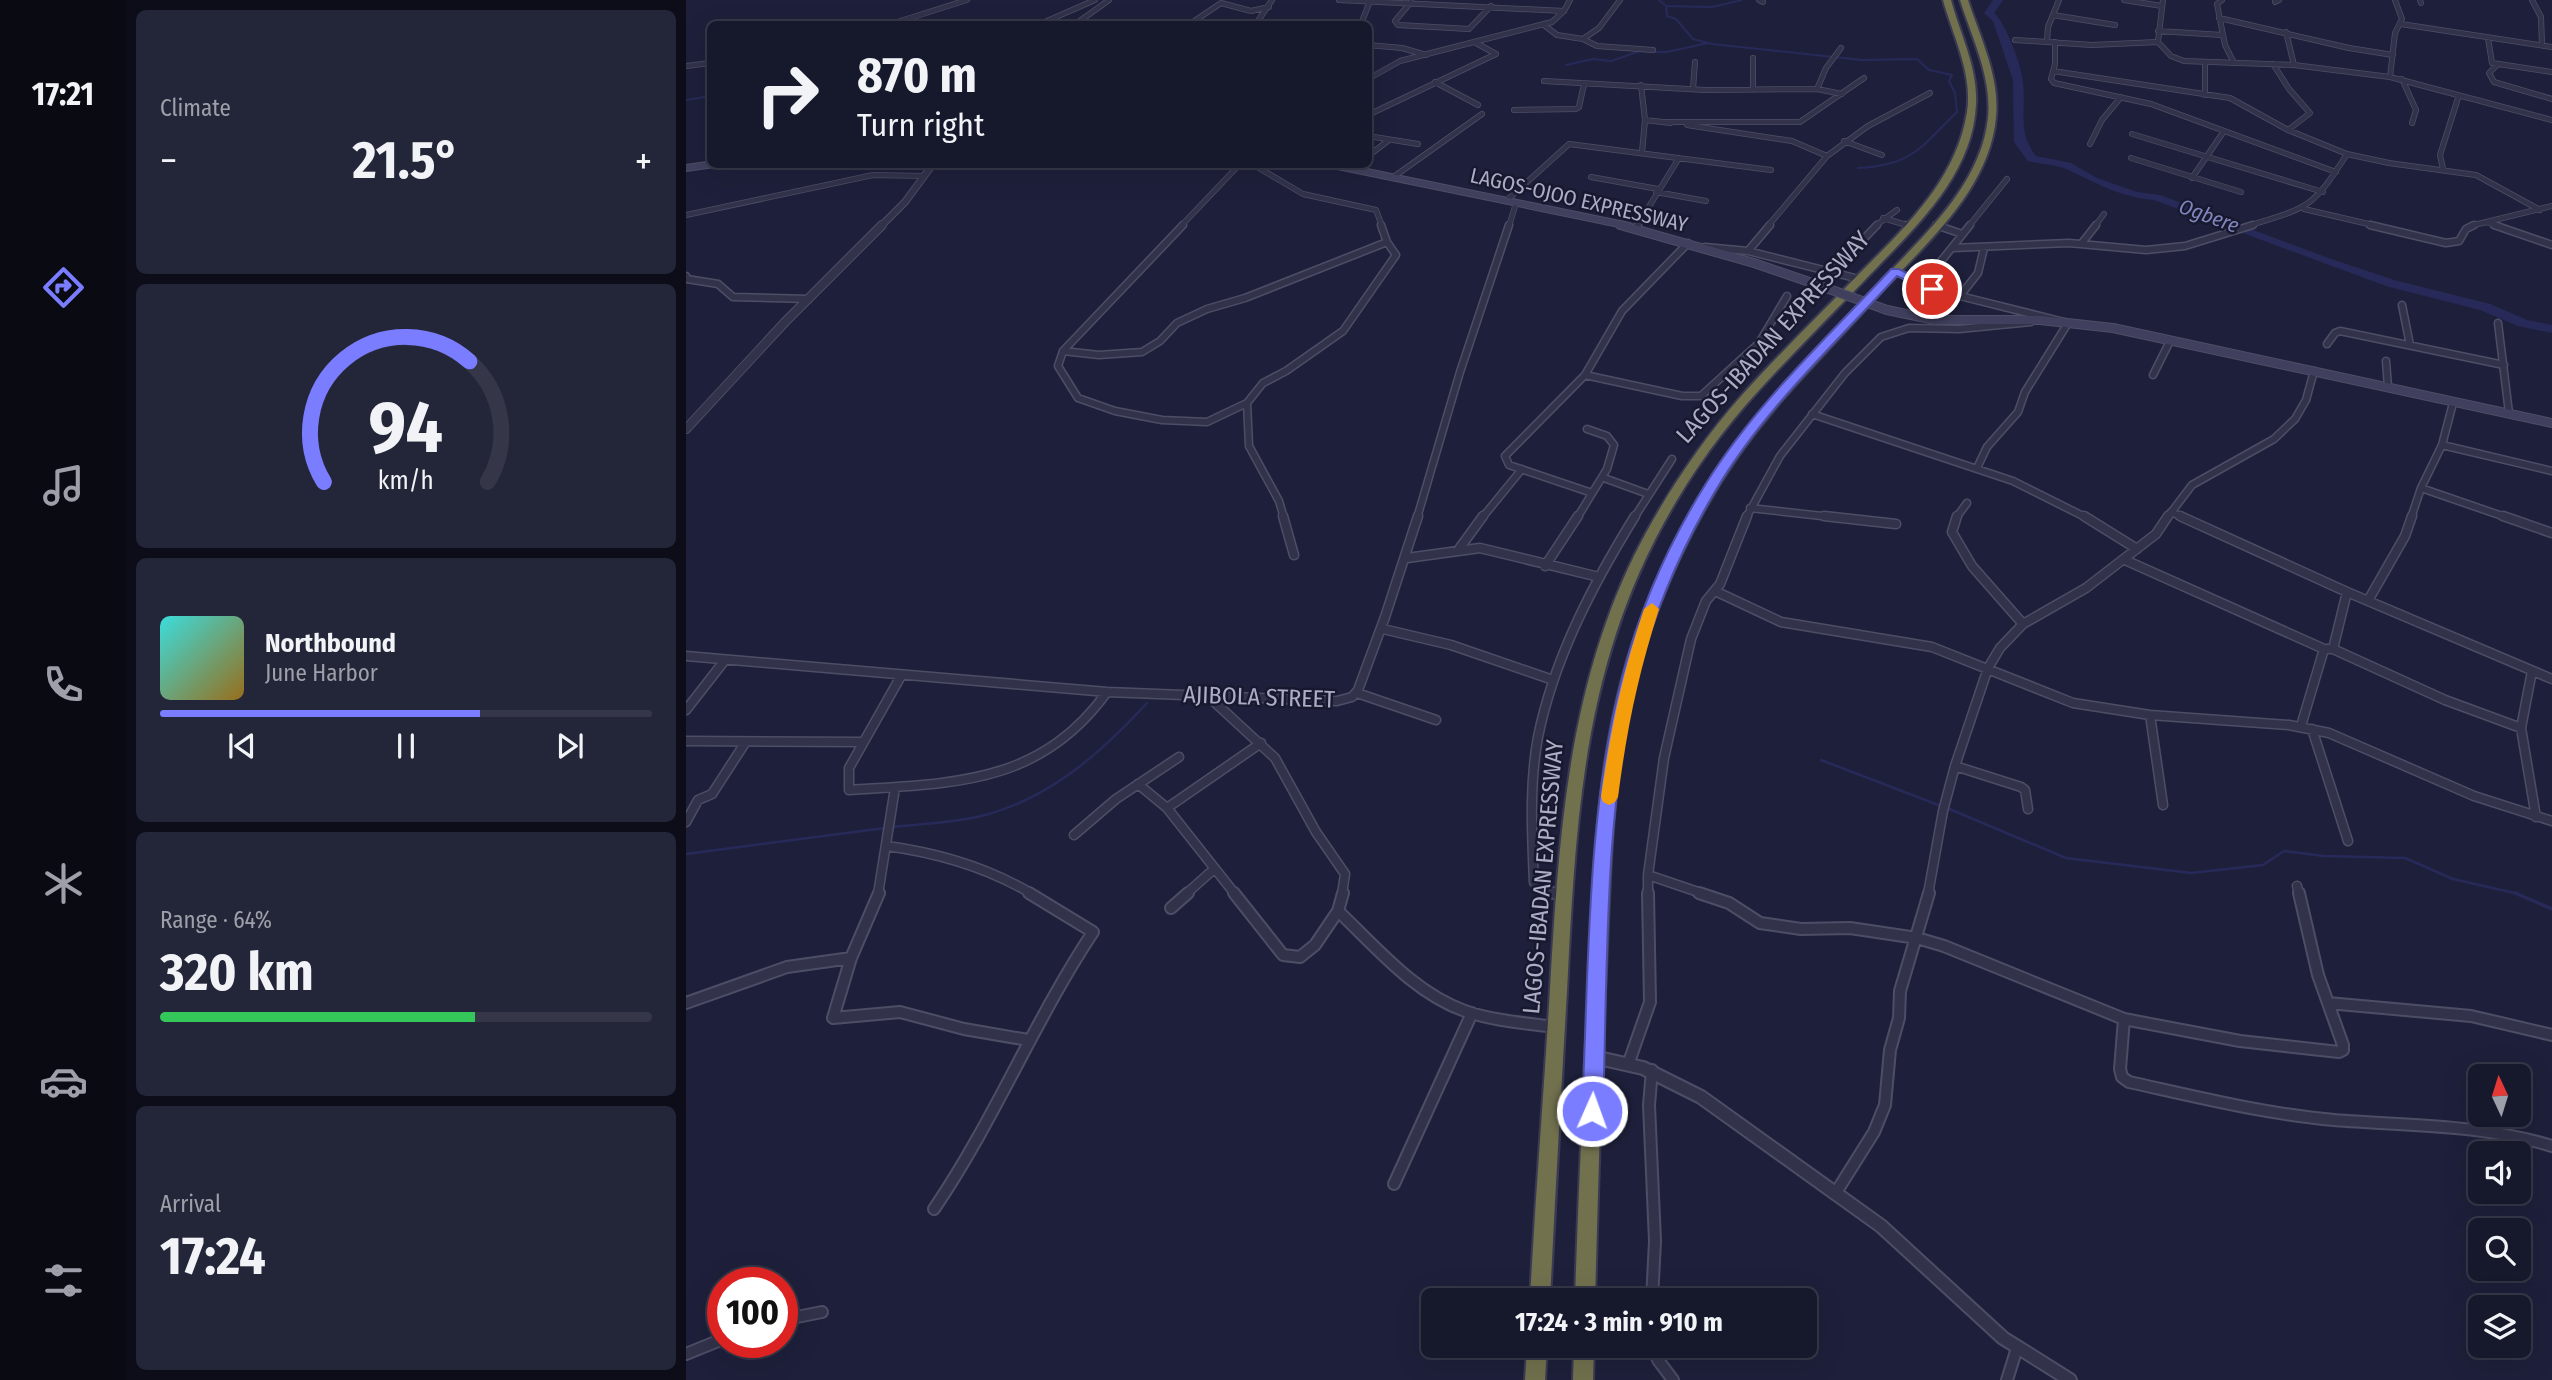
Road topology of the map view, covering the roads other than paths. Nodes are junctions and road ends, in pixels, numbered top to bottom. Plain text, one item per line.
1 (967, 0) edge
2 (1095, 0) edge
3 (1108, 0) edge
4 (1272, 0) edge
5 (1339, 0) edge
6 (1570, 0) edge
7 (1620, 0) edge
8 (1947, 0) edge
9 (1964, 0) edge
10 (2059, 0) edge
11 (2124, 0) edge
12 (2222, 0) edge
13 (2395, 0) edge
14 (2532, 0) edge
15 (1370, 1) edge
16 (1410, 2) junction
17 (2162, 3) edge
18 (1491, 6) junction
19 (1269, 7) junction
20 (1564, 11) junction
21 (2053, 15) junction
22 (2219, 18) junction
23 (901, 21) edge
24 (1047, 21) edge
25 (1080, 21) edge
26 (1195, 21) edge
27 (1258, 21) edge
28 (1362, 21) edge
29 (2402, 24) junction
30 (1544, 25) junction
31 (2115, 25) dead end
32 (2158, 31) junction
33 (2286, 32) junction
34 (2222, 35) junction
35 (2488, 38) junction
36 (1583, 39) junction
37 (2015, 40) dead end
38 (2047, 41) junction
39 (2055, 42) junction
40 (2158, 42) junction
41 (1476, 43) junction
42 (1372, 45) edge
43 (2542, 45) junction
44 (2552, 47) edge
45 (1841, 48) dead end
46 (1653, 50) dead end
47 (1426, 55) junction
48 (2393, 55) junction
49 (1753, 58) dead end
50 (707, 62) edge
51 (1695, 62) dead end
52 (2205, 63) junction
53 (2234, 63) junction
54 (2273, 64) junction
55 (2498, 64) junction
56 (2294, 65) junction
57 (686, 66) edge
58 (2053, 71) junction
59 (2552, 72) edge
60 (1372, 76) edge
61 (2390, 77) junction
62 (1864, 78) dead end
63 (2402, 79) junction
64 (1544, 81) dead end
65 (1435, 82) junction
66 (1584, 84) junction
67 (1641, 85) junction
68 (1693, 89) junction
69 (1817, 89) junction
70 (1753, 90) junction
71 (1930, 93) dead end
72 (1842, 94) junction
73 (2205, 95) junction
74 (2459, 95) junction
75 (2121, 97) junction
76 (2552, 99) edge
77 (1478, 105) dead end
78 (1514, 110) dead end
79 (1372, 113) edge
80 (1482, 114) dead end
81 (1645, 120) junction
82 (2552, 120) edge
83 (1667, 122) junction
84 (2412, 123) dead end
85 (2288, 130) junction
86 (2224, 131) junction
87 (2132, 134) dead end
88 (1372, 137) edge
89 (1389, 141) junction
90 (1844, 141) junction
91 (1418, 144) dead end
92 (2090, 144) dead end
93 (1642, 152) junction
94 (1372, 153) edge
95 (2347, 154) junction
96 (1882, 155) dead end
97 (1827, 156) junction
98 (2210, 156) junction
99 (1679, 158) junction
100 (2131, 158) dead end
101 (707, 165) edge
102 (686, 168) edge
103 (930, 168) edge
104 (1236, 168) edge
105 (1259, 168) edge
106 (1358, 168) edge
107 (2442, 169) junction
108 (1771, 170) dead end
109 (2336, 172) junction
110 (925, 176) junction
111 (1591, 177) dead end
112 (1392, 178) junction
113 (2192, 178) junction
114 (2007, 179) dead end
115 (1657, 190) junction
116 (2241, 192) dead end
117 (2323, 192) junction
118 (1506, 201) junction
119 (1706, 201) dead end
120 (1516, 203) junction
121 (2552, 206) edge
122 (2304, 209) junction
123 (2540, 209) junction
124 (1897, 210) dead end
125 (2104, 214) dead end
126 (686, 215) edge
127 (1883, 218) junction
128 (2486, 222) junction
129 (1936, 225) junction
130 (1910, 226) junction
131 (1636, 228) junction
132 (1962, 234) junction
133 (1387, 242) junction
134 (1688, 243) junction
135 (2082, 243) junction
136 (2552, 245) edge
137 (1703, 247) junction
138 (1953, 248) junction
139 (1984, 248) junction
140 (1748, 251) junction
141 (1833, 271) junction
142 (1895, 271) junction
143 (686, 276) edge
144 (1859, 279) junction
145 (1922, 285) junction
146 (1787, 296) dead end
147 (1960, 296) junction
148 (809, 299) junction
149 (2402, 305) dead end
150 (2040, 320) junction
151 (2068, 323) junction
152 (2498, 323) dead end
153 (2170, 341) junction
154 (2327, 344) dead end
155 (2410, 345) junction
156 (1063, 351) junction
157 (2386, 361) dead end
158 (2504, 365) junction
159 (2314, 371) junction
160 (1585, 375) junction
161 (2153, 375) dead end
162 (2388, 387) junction
163 (1247, 403) junction
164 (2453, 403) junction
165 (1812, 414) junction
166 (2509, 414) junction
167 (2552, 423) edge
168 (686, 429) edge
169 (1587, 429) dead end
170 (2442, 445) junction
171 (1672, 459) dead end
172 (1978, 468) junction
173 (1521, 469) junction
174 (2552, 471) edge
175 (1604, 478) junction
176 (2421, 488) junction
177 (1592, 493) junction
178 (1648, 494) junction
179 (1967, 503) dead end
180 (1750, 508) junction
181 (2171, 512) junction
182 (1896, 524) dead end
183 (2552, 533) edge
184 (1459, 549) junction
185 (2137, 549) junction
186 (1294, 555) dead end
187 (1407, 558) junction
188 (2125, 560) junction
189 (1545, 566) junction
190 (1599, 577) junction
191 (1715, 591) junction
192 (2347, 592) junction
193 (2369, 600) junction
194 (2023, 624) junction
195 (1383, 629) junction
196 (2329, 649) junction
197 (686, 656) edge
198 (725, 660) junction
199 (1987, 668) junction
200 (2532, 671) junction
201 (901, 676) junction
202 (2552, 679) edge
203 (1553, 680) junction
204 (1107, 692) junction
205 (1357, 693) junction
206 (1208, 696) junction
207 (686, 710) edge
208 (2150, 715) junction
209 (1436, 720) dead end
210 (2301, 726) junction
211 (2521, 728) junction
212 (2312, 729) junction
213 (686, 741) edge
214 (862, 742) junction
215 (745, 743) junction
216 (1261, 743) junction
217 (1179, 757) dead end
218 (1955, 766) junction
219 (1138, 784) junction
220 (895, 788) junction
221 (2163, 804) dead end
222 (1167, 808) junction
223 (2028, 809) dead end
224 (2536, 817) junction
225 (2552, 821) edge
226 (686, 822) edge
227 (1074, 835) dead end
228 (2348, 841) dead end
229 (887, 846) junction
230 (1214, 870) junction
231 (1648, 876) junction
232 (2297, 886) dead end
233 (1564, 894) junction
234 (1171, 908) dead end
235 (1338, 911) junction
236 (1917, 938) junction
237 (851, 958) junction
238 (686, 1003) edge
239 (2328, 1003) junction
240 (1472, 1013) junction
241 (2124, 1019) junction
242 (1555, 1027) junction
243 (2552, 1035) edge
244 (1028, 1040) junction
245 (1594, 1057) junction
246 (1629, 1062) junction
247 (1652, 1070) junction
248 (2552, 1146) edge
249 (1394, 1184) dead end
250 (1835, 1194) junction
251 (933, 1209) dead end
252 (1541, 1288) edge
253 (1585, 1288) edge
254 (1653, 1288) edge
255 (822, 1312) dead end
256 (798, 1317) edge
257 (707, 1345) edge
258 (2017, 1348) junction
259 (686, 1354) edge
260 (1536, 1358) edge
261 (1584, 1358) edge
262 (1657, 1358) edge
263 (1535, 1380) edge
264 (1583, 1380) edge
265 (1673, 1380) edge
266 (2007, 1380) edge
267 (2070, 1380) edge

1 - 23 street
2 - 24 street
3 - 25 street
4 - 19 street
5 - 15 street
6 - 20 street
7 - 36 street
8 - 130 highway, LAGOS-IBADAN EXPRESSWAY
9 - 129 highway, LAGOS-IBADAN EXPRESSWAY
10 - 21 street
11 - 17 street
12 - 22 street
13 - 29 street
14 - 43 street
15 - 16 street
15 - 28 street
16 - 18 street
16 - 18 street
17 - 32 street
18 - 20 street
19 - 26 street
19 - 27 street
20 - 30 street
21 - 31 street
21 - 38 street
22 - 33 street
22 - 34 street
29 - 35 street
29 - 48 street
30 - 36 street
30 - 41 street
32 - 34 street
32 - 40 street
33 - 48 street
33 - 56 street
34 - 53 street
35 - 43 street
35 - 55 street
36 - 46 street
37 - 38 street
38 - 39 street
39 - 40 street
39 - 58 street
40 - 52 street
41 - 47 street
41 - 65 street
42 - 47 street
43 - 44 street
45 - 69 street
47 - 60 street
48 - 61 street
49 - 70 street
50 - 57 street
51 - 68 street
52 - 53 street
52 - 73 street
53 - 54 street
54 - 56 street
54 - 85 street
55 - 59 street
55 - 76 street
56 - 61 street
58 - 73 street
58 - 75 street
61 - 63 street
62 - 72 street
63 - 74 street
63 - 84 street
64 - 66 street
65 - 77 street
65 - 79 street
66 - 67 street
66 - 78 street
67 - 68 street
67 - 81 street
68 - 70 street
69 - 70 street
69 - 72 street
71 - 90 street
72 - 83 street
73 - 85 street
74 - 82 street
74 - 107 street
75 - 86 street
75 - 92 street
80 - 112 street
81 - 83 street
81 - 93 street
83 - 97 street
85 - 95 street
86 - 98 street
86 - 109 street
87 - 98 street
88 - 89 street
89 - 91 street
89 - 94 street
90 - 96 street
90 - 97 street
93 - 99 street
93 - 118 street
95 - 107 street
95 - 109 street
97 - 140 street
98 - 113 street
98 - 117 street
99 - 108 street
99 - 115 street
100 - 113 street
101 - 102 main road
103 - 110 street
104 - 156 street
105 - 133 street
106 - 112 main road, LAGOS-OJOO EXPRESSWAY
107 - 123 street
109 - 117 street
110 - 126 street
110 - 148 street
111 - 115 street
112 - 118 main road, LAGOS-OJOO EXPRESSWAY
113 - 116 street
114 - 132 street
115 - 119 street
115 - 131 street
117 - 122 street
118 - 120 main road, LAGOS-OJOO EXPRESSWAY
120 - 131 main road, LAGOS-OJOO EXPRESSWAY
120 - 187 street, AJIBOLA STREET
121 - 123 street
122 - 128 street
122 - 135 street
123 - 128 street
124 - 127 street
125 - 135 street
127 - 130 street
127 - 141 street
128 - 136 street
129 - 132 street
129 - 142 highway, LAGOS-IBADAN EXPRESSWAY
130 - 144 highway, LAGOS-IBADAN EXPRESSWAY
131 - 134 main road, LAGOS-OJOO EXPRESSWAY
132 - 138 street
133 - 156 street
133 - 163 street
134 - 137 main road, LAGOS-OJOO EXPRESSWAY
134 - 160 street
135 - 139 street
137 - 140 street
137 - 150 main road, LAGOS-OJOO EXPRESSWAY, bridge
138 - 139 street
138 - 145 street
139 - 147 street
140 - 141 street
141 - 144 street
142 - 145 street
142 - 245 highway, LAGOS-IBADAN EXPRESSWAY
143 - 148 street
144 - 233 highway, LAGOS-IBADAN EXPRESSWAY
145 - 147 street
146 - 160 street
147 - 151 street
148 - 168 street
149 - 155 street
150 - 151 main road, LAGOS-OJOO EXPRESSWAY
150 - 165 street
151 - 153 main road, LAGOS-OJOO EXPRESSWAY
151 - 172 street
152 - 158 street
153 - 159 main road, LAGOS-OJOO EXPRESSWAY
153 - 161 street
154 - 155 street
155 - 158 street
156 - 163 street
157 - 162 street
158 - 166 street
159 - 162 main road, LAGOS-OJOO EXPRESSWAY
159 - 181 street
160 - 173 street
162 - 164 main road, LAGOS-OJOO EXPRESSWAY
163 - 186 street
164 - 166 main road, LAGOS-OJOO EXPRESSWAY
164 - 170 street
165 - 172 street
165 - 180 street
166 - 167 main road, LAGOS-OJOO EXPRESSWAY
169 - 175 street
170 - 174 street
170 - 176 street
171 - 178 street
172 - 185 street
173 - 177 street
173 - 184 street
175 - 177 street
175 - 178 street
176 - 183 street
176 - 193 street
177 - 189 street
178 - 190 street
179 - 194 street
180 - 182 street
180 - 191 street
181 - 185 street
181 - 192 street
184 - 187 street
184 - 189 street
185 - 188 street
187 - 195 street, AJIBOLA STREET
188 - 194 street
188 - 196 street
189 - 190 street
190 - 203 street
191 - 199 street
191 - 231 street
192 - 193 street
192 - 196 street
193 - 200 street
194 - 199 street
195 - 203 street
195 - 205 street, AJIBOLA STREET
196 - 210 street
196 - 211 street
197 - 198 street, AJIBOLA STREET
198 - 201 street, AJIBOLA STREET
198 - 207 street
199 - 208 street
199 - 218 street
200 - 202 street
200 - 211 street
201 - 204 street, AJIBOLA STREET
201 - 214 street
203 - 233 street
204 - 206 street, AJIBOLA STREET
204 - 220 street
205 - 206 street, AJIBOLA STREET
205 - 209 street
206 - 216 street
208 - 210 street
208 - 221 street
210 - 212 street
211 - 224 street
212 - 224 street
212 - 228 street
213 - 215 street
214 - 215 street
214 - 220 street
215 - 226 street
216 - 222 street
216 - 235 street
217 - 219 street
218 - 223 street
218 - 236 street
219 - 222 street
219 - 227 street
220 - 229 street
222 - 230 street
224 - 225 street
229 - 237 street
229 - 244 street
230 - 234 street
230 - 235 street
231 - 236 street
231 - 246 street
232 - 239 street
233 - 242 highway, LAGOS-IBADAN EXPRESSWAY
235 - 240 street
236 - 241 street
236 - 250 street
237 - 238 street
237 - 244 street
239 - 241 street
239 - 243 street
240 - 242 street
240 - 249 street
241 - 248 street
242 - 252 highway, LAGOS-IBADAN EXPRESSWAY
244 - 251 street
245 - 246 street
245 - 253 highway, LAGOS-IBADAN EXPRESSWAY
246 - 247 street
247 - 250 street
247 - 254 street
250 - 258 street
255 - 256 street
257 - 259 street
258 - 266 street
258 - 267 street
260 - 263 highway
261 - 264 highway
262 - 265 street

